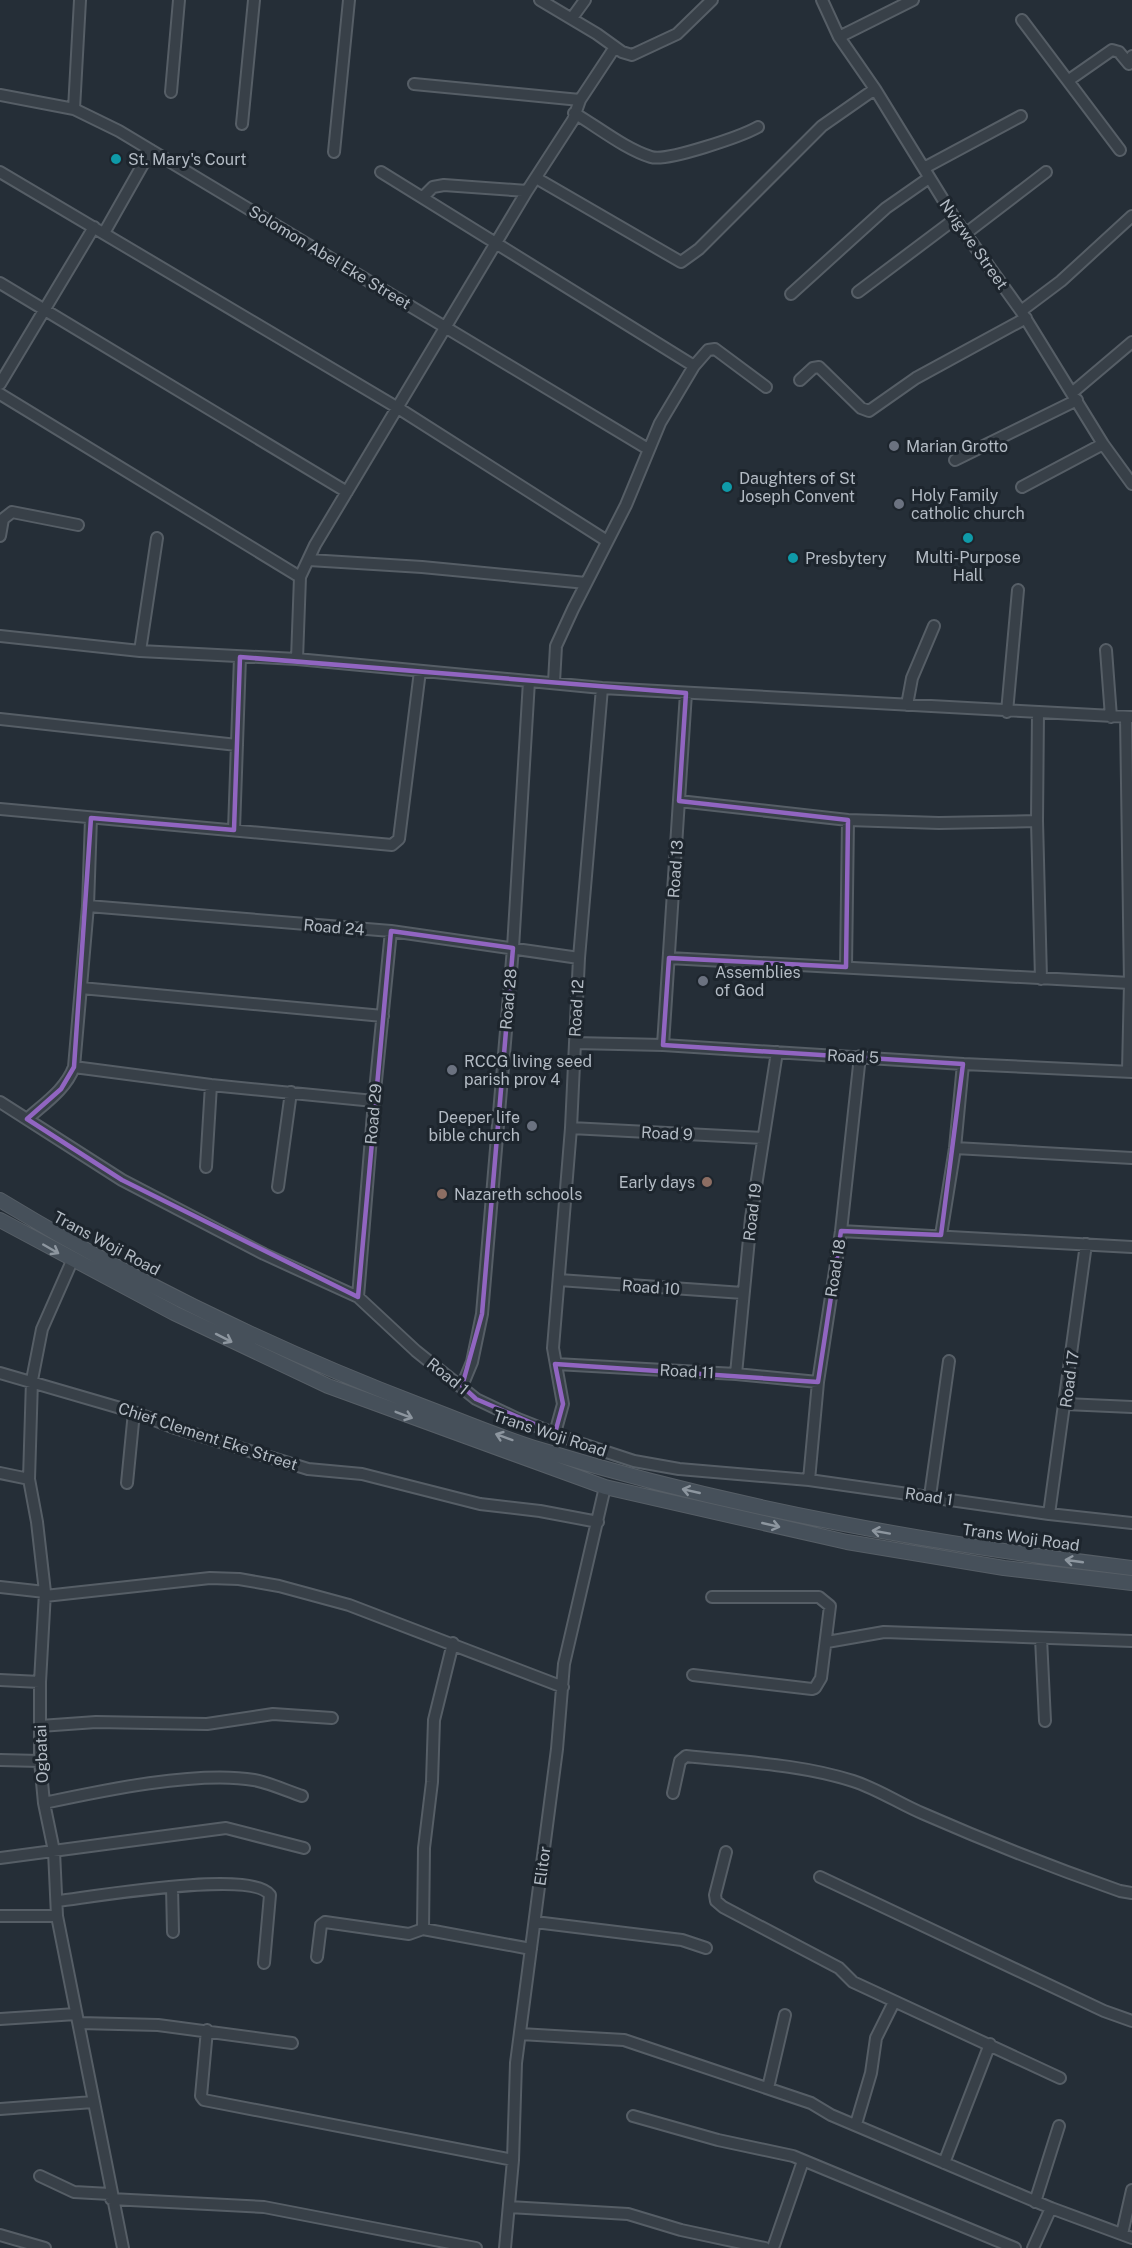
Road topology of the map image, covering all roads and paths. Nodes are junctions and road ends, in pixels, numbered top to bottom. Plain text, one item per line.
1 (80, 0) edge
2 (179, 0) edge
3 (254, 0) edge
4 (349, 0) edge
5 (540, 0) edge
6 (585, 0) edge
7 (712, 0) edge
8 (822, 0) edge
9 (913, 0) edge
10 (572, 18) junction
11 (1022, 20) dead end
12 (839, 37) junction
13 (615, 47) junction
14 (1132, 56) edge
15 (1069, 80) junction
16 (414, 84) dead end
17 (875, 89) junction
18 (171, 92) dead end
19 (0, 95) edge
20 (580, 100) junction
21 (74, 109) junction
22 (574, 113) junction
23 (1021, 116) dead end
24 (242, 124) dead end
25 (758, 127) dead end
26 (152, 150) junction
27 (1120, 150) dead end
28 (334, 152) dead end
29 (0, 172) edge
30 (381, 172) dead end
31 (1046, 172) dead end
32 (926, 173) junction
33 (536, 178) junction
34 (527, 192) junction
35 (423, 197) junction
36 (1132, 216) edge
37 (955, 219) junction
38 (99, 230) junction
39 (965, 234) junction
40 (497, 244) junction
41 (0, 283) edge
42 (858, 292) dead end
43 (791, 294) dead end
44 (46, 310) junction
45 (1023, 315) junction
46 (448, 327) junction
47 (1132, 342) edge
48 (694, 366) junction
49 (800, 380) dead end
50 (0, 384) edge
51 (766, 387) dead end
52 (0, 394) edge
53 (1075, 396) junction
54 (398, 408) junction
55 (1103, 444) junction
56 (648, 449) junction
57 (955, 460) dead end
58 (1131, 480) edge
59 (1022, 487) dead end
60 (347, 492) junction
61 (78, 525) dead end
62 (0, 536) edge
63 (158, 538) dead end
64 (607, 541) junction
65 (309, 560) junction
66 (300, 576) junction
67 (586, 583) junction
68 (1018, 590) dead end
69 (933, 626) dead end
70 (0, 636) edge
71 (1106, 650) dead end
72 (140, 651) junction
73 (240, 657) junction
74 (297, 659) junction
75 (420, 671) junction
76 (529, 681) junction
77 (554, 682) junction
78 (602, 688) junction
79 (686, 693) junction
80 (907, 705) junction
81 (1007, 712) junction
82 (1038, 712) junction
83 (1111, 717) junction
84 (1129, 717) edge
85 (0, 718) edge
86 (237, 745) junction
87 (679, 801) junction
88 (0, 809) edge
89 (91, 818) junction
90 (848, 820) junction
91 (1037, 821) junction
92 (234, 830) junction
93 (88, 906) junction
94 (391, 931) junction
95 (513, 948) junction
96 (579, 958) junction
97 (669, 958) junction
98 (846, 967) junction
99 (1041, 979) junction
100 (1130, 983) junction
101 (81, 988) junction
102 (383, 1016) junction
103 (575, 1043) junction
104 (663, 1045) junction
105 (777, 1052) junction
106 (860, 1056) junction
107 (963, 1064) junction
108 (74, 1067) junction
109 (1130, 1071) edge
110 (211, 1085) junction
111 (291, 1092) junction
112 (374, 1101) junction
113 (0, 1102) edge
114 (27, 1119) junction
115 (571, 1128) junction
116 (763, 1138) junction
117 (955, 1148) junction
118 (1132, 1158) edge
119 (206, 1167) dead end
120 (278, 1188) dead end
121 (0, 1200) edge
122 (0, 1220) edge
123 (841, 1231) junction
124 (941, 1235) junction
125 (1086, 1245) junction
126 (1132, 1247) edge
127 (72, 1261) junction
128 (559, 1280) junction
129 (743, 1293) junction
130 (358, 1297) junction
131 (949, 1361) dead end
132 (556, 1364) junction
133 (0, 1373) edge
134 (736, 1374) junction
135 (32, 1380) junction
136 (818, 1382) junction
137 (462, 1386) junction
138 (1065, 1404) junction
139 (1132, 1407) edge
140 (134, 1412) junction
141 (555, 1433) junction
142 (0, 1473) edge
143 (29, 1479) junction
144 (809, 1480) junction
145 (127, 1483) dead end
146 (604, 1487) junction
147 (930, 1496) junction
148 (1049, 1514) junction
149 (598, 1522) junction
150 (1132, 1523) edge
151 (1132, 1568) edge
152 (1132, 1582) edge
153 (0, 1587) edge
154 (45, 1594) junction
155 (712, 1597) dead end
156 (1041, 1638) junction
157 (1132, 1641) edge
158 (827, 1642) junction
159 (453, 1643) junction
160 (693, 1676) dead end
161 (0, 1680) edge
162 (40, 1682) junction
163 (562, 1687) junction
164 (332, 1718) dead end
165 (1045, 1721) dead end
166 (40, 1726) junction
167 (0, 1760) edge
168 (40, 1761) junction
169 (673, 1793) dead end
170 (302, 1796) dead end
171 (44, 1803) junction
172 (304, 1848) dead end
173 (54, 1851) junction
174 (726, 1852) dead end
175 (0, 1858) edge
176 (820, 1877) dead end
177 (172, 1887) junction
178 (1132, 1893) edge
179 (58, 1901) junction
180 (0, 1916) edge
181 (57, 1916) junction
182 (535, 1922) junction
183 (423, 1929) junction
184 (174, 1932) dead end
185 (706, 1948) dead end
186 (531, 1949) junction
187 (317, 1957) dead end
188 (264, 1963) dead end
189 (894, 2002) junction
190 (785, 2015) dead end
191 (78, 2018) junction
192 (0, 2019) edge
193 (1132, 2021) edge
194 (207, 2030) junction
195 (520, 2034) junction
196 (292, 2043) dead end
197 (990, 2044) junction
198 (1060, 2078) dead end
199 (768, 2088) junction
200 (93, 2102) junction
201 (0, 2109) edge
202 (633, 2116) dead end
203 (856, 2124) junction
204 (1059, 2126) dead end
205 (513, 2160) junction
206 (803, 2161) junction
207 (944, 2163) junction
208 (40, 2176) dead end
209 (1132, 2190) edge
210 (111, 2196) junction
211 (1035, 2202) junction
212 (509, 2207) junction
213 (1051, 2208) junction
214 (0, 2235) edge
215 (1128, 2239) edge
216 (22, 2245) edge
217 (45, 2248) edge
218 (123, 2248) edge
219 (476, 2248) edge
220 (505, 2248) edge
221 (765, 2248) edge
222 (773, 2248) edge
223 (1015, 2248) edge
224 (1033, 2248) edge

1 - 21 street
2 - 18 street
3 - 24 street
4 - 28 street
5 - 10 street
6 - 10 street
7 - 13 street
8 - 12 street, Nvigwe Street
9 - 12 street
10 - 13 street
11 - 15 street
12 - 17 street, Nvigwe Street
13 - 20 street
14 - 15 street
15 - 27 street
16 - 20 street
17 - 32 street, Nvigwe Street
17 - 33 street
19 - 21 street, Solomon Abel Eke Street
20 - 22 street
21 - 26 street, Solomon Abel Eke Street
22 - 25 street
22 - 33 street
23 - 32 street
26 - 38 street
26 - 46 street, Solomon Abel Eke Street
29 - 38 street
30 - 35 street
31 - 39 street
32 - 37 street, Nvigwe Street
32 - 43 street
33 - 34 street
34 - 35 street
34 - 40 street
35 - 40 street
36 - 45 street
37 - 39 street, Nvigwe Street
37 - 42 street
38 - 44 street
38 - 54 street
39 - 45 street, Nvigwe Street
40 - 46 street
40 - 48 street
41 - 44 street
44 - 50 street
44 - 60 street
45 - 49 street
45 - 53 street, Nvigwe Street
46 - 54 street
46 - 56 street, Solomon Abel Eke Street
47 - 53 street
48 - 51 street
48 - 56 street
52 - 66 street
53 - 55 street, Nvigwe Street
53 - 57 street
54 - 60 street
54 - 64 street
55 - 58 street, Nvigwe Street
55 - 59 street
56 - 64 street
60 - 65 street
61 - 62 street
63 - 72 street
64 - 67 street
65 - 66 street
65 - 67 street
66 - 74 street
67 - 77 street
68 - 81 street
69 - 80 street
70 - 72 street
71 - 83 street
72 - 73 street
73 - 74 street
73 - 86 street
74 - 75 street
75 - 76 street
75 - 92 street
76 - 77 street
76 - 95 street, Road 28
77 - 78 street
78 - 79 street
78 - 96 street, Road 12
79 - 80 street
79 - 87 street, Road 13
80 - 81 street
81 - 82 street
82 - 83 street
82 - 91 street
83 - 84 street
84 - 100 street
85 - 86 street
86 - 92 street
87 - 90 street
87 - 97 street, Road 13
88 - 89 street
89 - 92 street
89 - 93 street
90 - 91 street
90 - 98 street
91 - 99 street
93 - 94 street, Road 24
93 - 101 street
94 - 95 street, Road 24
94 - 102 street, Road 29
95 - 96 street, Road 24
95 - 137 street, Road 28
96 - 103 street, Road 12
97 - 98 street
97 - 104 street, Road 13
98 - 99 street
99 - 100 street
100 - 109 street
101 - 102 street
101 - 108 street
102 - 112 street, Road 29
103 - 104 street, Road 5
103 - 115 street, Road 12
104 - 105 street, Road 5
105 - 106 street, Road 5
105 - 116 street, Road 19
106 - 107 street, Road 5
106 - 123 street, Road 18
107 - 109 street, Road 5
107 - 117 street
108 - 110 street
108 - 114 street
110 - 111 street
110 - 119 street
111 - 112 street
111 - 120 street
112 - 130 street, Road 29
113 - 114 street, Road 1
114 - 130 street, Road 1
115 - 116 street, Road 9
115 - 128 street, Road 12
116 - 129 street, Road 19
117 - 118 street
117 - 124 street
151 -> 121 main road, Trans Woji Road
122 -> 127 main road, Trans Woji Road
123 - 124 street
123 - 136 street, Road 18
124 - 125 street
125 - 126 street
125 - 138 street, Road 17
127 - 135 street, Ogbatai
127 -> 146 main road, Trans Woji Road
128 - 129 street, Road 10
128 - 132 street, Road 12
129 - 134 street, Road 19
130 - 137 street, Road 1
131 - 147 street
132 - 134 street, Road 11
132 - 141 street, Road 12
133 - 135 street, Chief Clement Eke Street
134 - 136 street, Road 11
135 - 140 street, Chief Clement Eke Street
135 - 143 street, Ogbatai
136 - 144 street, Road 18
137 - 141 street, Road 1
138 - 139 street
138 - 148 street, Road 17
140 - 145 street
140 - 149 street, Chief Clement Eke Street
141 - 144 street, Road 1
142 - 143 street
143 - 154 street, Ogbatai
144 - 147 street, Road 1
146 - 149 street, Elitor
146 -> 152 main road, Trans Woji Road
147 - 148 street, Road 1
148 - 150 street, Road 1
149 - 163 street, Elitor
153 - 154 street
154 - 159 street
154 - 162 street, Ogbatai
155 - 158 street
156 - 157 street
156 - 158 street
156 - 165 street
158 - 160 street
159 - 163 street
159 - 183 street
161 - 162 street
162 - 166 street, Ogbatai
163 - 182 street, Elitor
164 - 166 street
166 - 168 street, Ogbatai
167 - 168 street
168 - 171 street, Ogbatai
169 - 178 street
170 - 171 street
171 - 173 street, Ogbatai
172 - 173 street
173 - 175 street
173 - 179 street, Ogbatai
174 - 189 street
176 - 193 street
177 - 179 street
177 - 184 street
177 - 188 street
179 - 181 street, Ogbatai
180 - 181 street
181 - 191 street, Ogbatai
182 - 185 street
182 - 186 street, Elitor
183 - 186 street
183 - 187 street
186 - 195 street, Elitor
189 - 197 street
189 - 203 street
190 - 199 street
191 - 192 street
191 - 194 street
191 - 200 street, Ogbatai
194 - 196 street
194 - 205 street
195 - 199 street
195 - 205 street, Elitor
197 - 198 street
197 - 207 street
199 - 203 street
200 - 201 street
200 - 210 street, Ogbatai
202 - 206 street
203 - 207 street
204 - 211 street
205 - 212 street, Elitor
206 - 222 street
206 - 223 street
207 - 211 street
208 - 210 street
209 - 215 street
210 - 218 street, Ogbatai
210 - 219 street
211 - 213 street
212 - 220 street, Elitor
212 - 221 street
213 - 215 street
213 - 224 street
214 - 216 street
216 - 217 street

